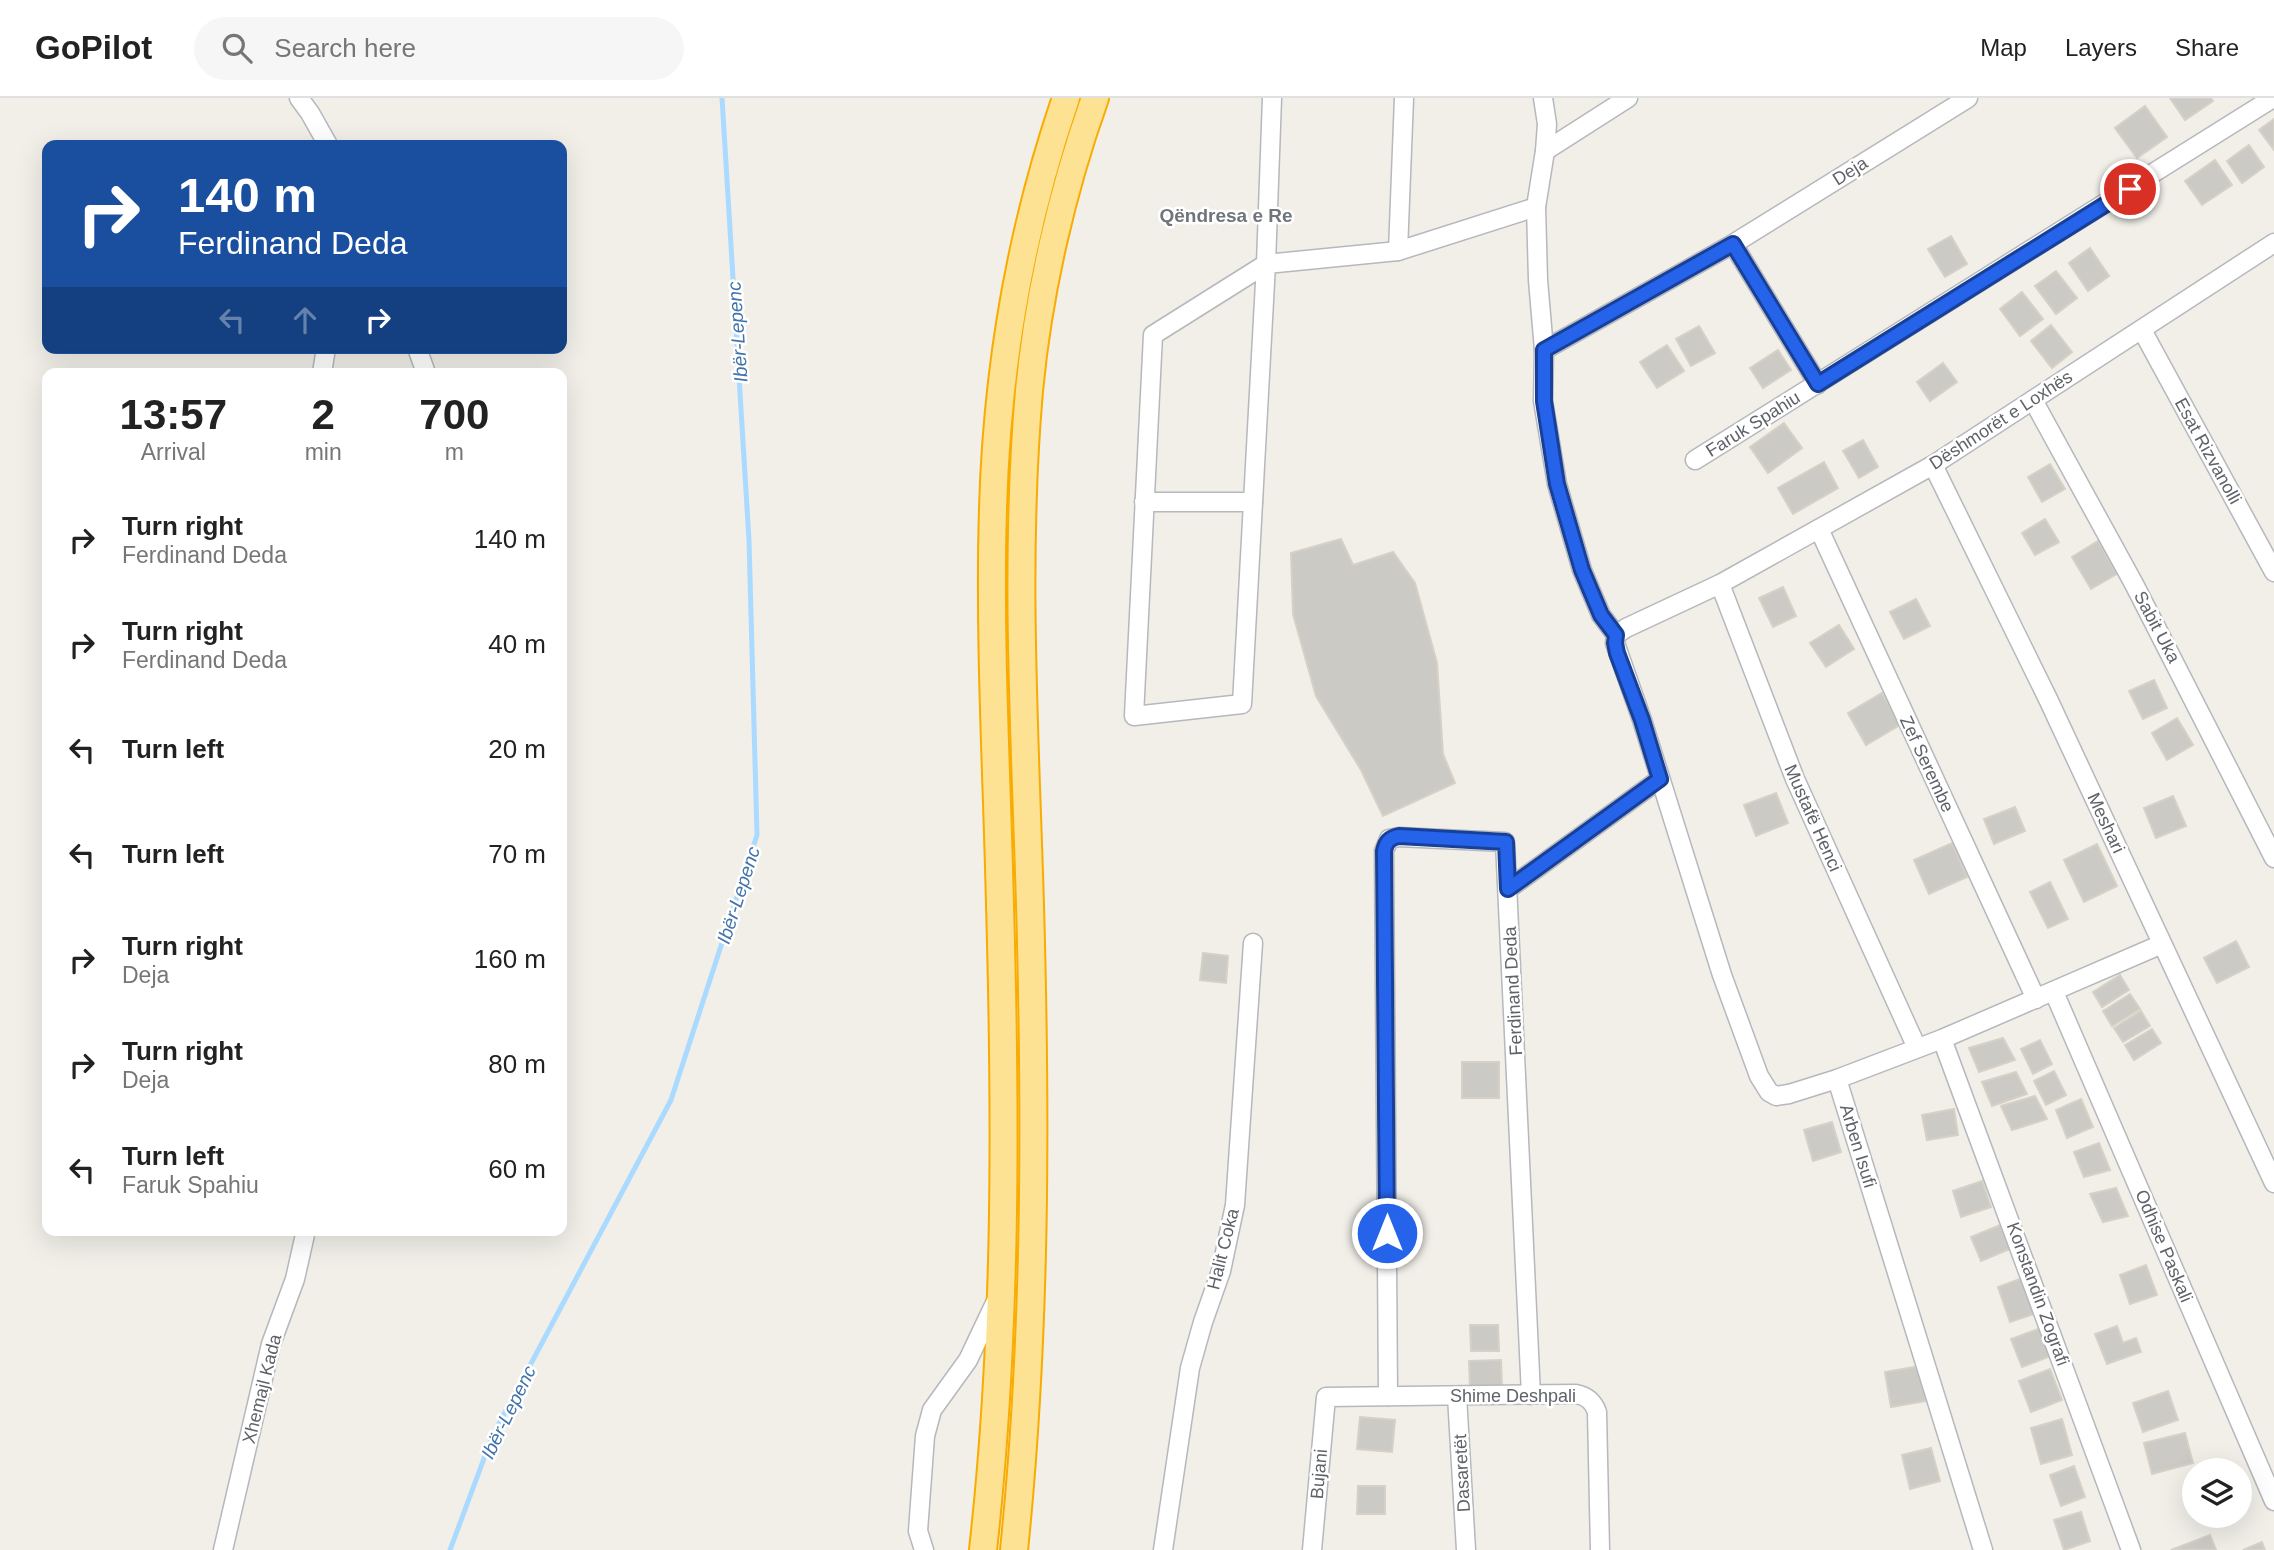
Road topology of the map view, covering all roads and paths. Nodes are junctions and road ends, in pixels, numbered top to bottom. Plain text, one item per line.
1 (299, 98) edge
2 (1066, 98) edge
3 (1095, 98) edge
4 (1272, 98) edge
5 (1404, 98) edge
6 (1544, 98) edge
7 (1628, 98) edge
8 (1968, 98) edge
9 (2273, 98) edge
10 (325, 140) edge
11 (1545, 151) junction
12 (1536, 207) junction
13 (1733, 244) junction
14 (2272, 250) edge
15 (1398, 251) junction
16 (1266, 264) junction
17 (2141, 330) junction
18 (1544, 350) junction
19 (1818, 384) junction
20 (2033, 400) junction
21 (1695, 460) dead end
22 (1933, 465) junction
23 (1144, 502) junction
24 (1253, 502) junction
25 (1819, 529) junction
26 (2274, 572) edge
27 (1720, 584) junction
28 (1616, 635) junction
29 (1660, 779) junction
30 (2274, 858) edge
31 (1508, 889) junction
32 (1253, 943) dead end
33 (2162, 944) junction
34 (2054, 992) junction
35 (2036, 999) junction
36 (1942, 1039) junction
37 (1917, 1048) junction
38 (1837, 1079) junction
39 (2274, 1183) edge
40 (305, 1236) edge
41 (1000, 1293) junction
42 (1531, 1395) junction
43 (1388, 1396) junction
44 (1457, 1396) junction
45 (1326, 1397) joint
46 (2274, 1501) edge
47 (223, 1550) edge
48 (924, 1550) edge
49 (983, 1550) edge
50 (1014, 1550) edge
51 (1163, 1550) edge
52 (1312, 1550) edge
53 (1466, 1550) edge
54 (1600, 1550) edge
55 (1983, 1550) edge
56 (2131, 1550) edge

1 - 10 street
2 - 41 highway
3 - 50 highway
4 - 16 street
5 - 15 street
6 - 11 street
7 - 11 street
8 - 13 street, Deja
9 - 19 street, Faruk Spahiu
11 - 12 street
12 - 15 street
12 - 18 street
13 - 18 street, Deja
13 - 19 street
14 - 17 street, Dëshmorët e Loxhës
15 - 16 street
16 - 23 street
16 - 24 street
17 - 20 street, Dëshmorët e Loxhës
17 - 26 street, Esat Rizvanolli
18 - 28 street
19 - 21 street, Faruk Spahiu
20 - 22 street, Dëshmorët e Loxhës
20 - 30 street, Sabit Uka
22 - 25 street, Dëshmorët e Loxhës
22 - 33 street, Meshari
23 - 24 street
23 - 24 street
25 - 27 street, Dëshmorët e Loxhës
25 - 35 street, Zef Serembe
27 - 28 street, Dëshmorët e Loxhës
27 - 37 street, Mustafë Henci
28 - 29 street
29 - 31 street
29 - 38 street
31 - 42 street, Ferdinand Deda
31 - 43 street, Ferdinand Deda
32 - 51 street, Halit Coka
33 - 34 street
33 - 39 street, Meshari
34 - 35 street
34 - 46 street, Odhise Paskali
35 - 36 street
36 - 37 street
36 - 56 street, Konstandin Zografi
37 - 38 street
38 - 55 street, Arben Isufi
40 - 47 street, Xhemajl Kada
41 - 48 street
41 - 49 highway
42 - 44 street, Shime Deshpali
42 - 54 street, Shime Deshpali
43 - 44 street, Shime Deshpali
43 - 45 street, Shime Deshpali
44 - 53 street, Dasaretët
45 - 52 street, Bujani

